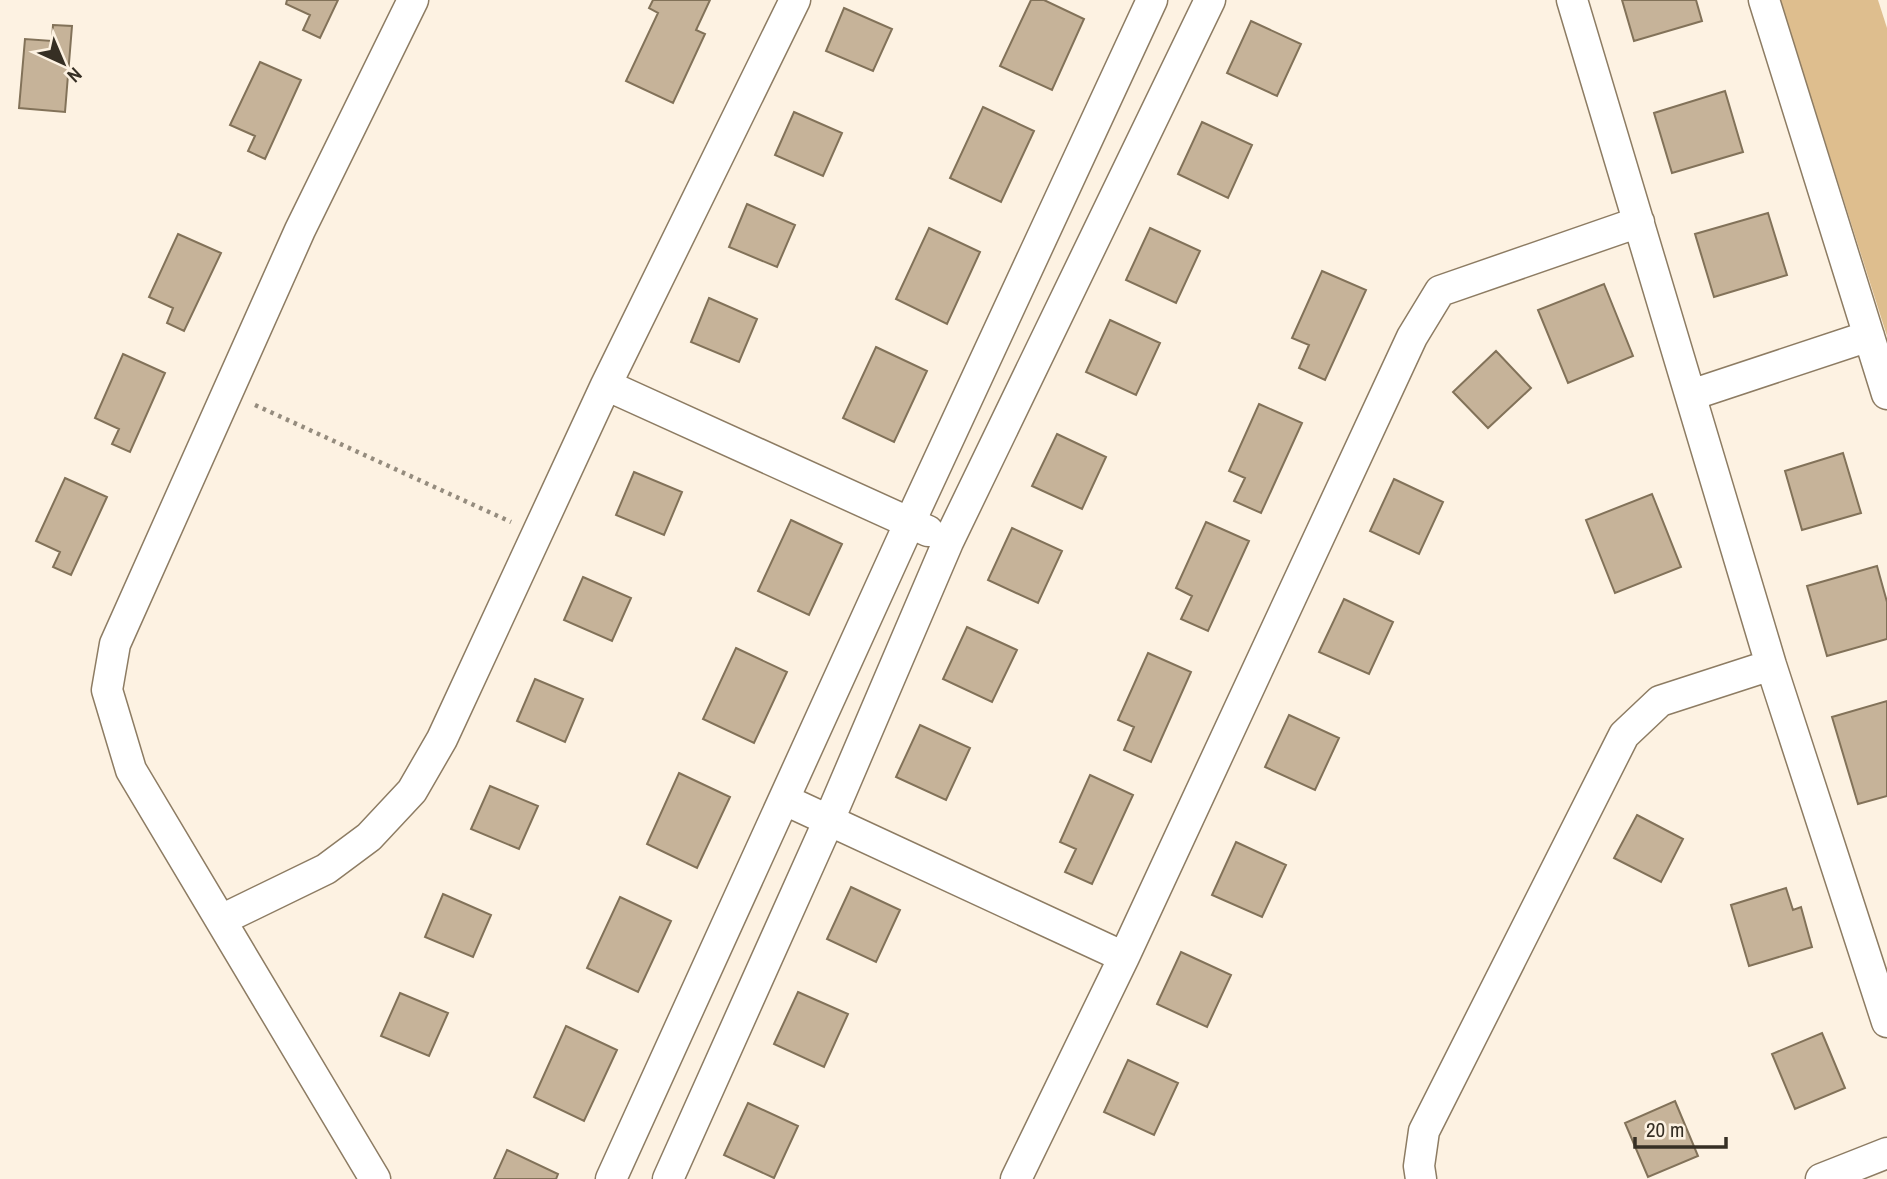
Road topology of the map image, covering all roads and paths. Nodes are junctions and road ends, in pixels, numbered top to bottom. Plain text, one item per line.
1 (413, 0) edge
2 (795, 0) edge
3 (1152, 0) edge
4 (1210, 0) edge
5 (1572, 0) edge
6 (1765, 0) edge
7 (1639, 222) junction
8 (1869, 336) junction
9 (606, 384) junction
10 (228, 393) junction
11 (1887, 394) edge
12 (1691, 395) junction
13 (910, 523) junction
14 (537, 534) junction
15 (948, 542) junction
16 (1771, 664) junction
17 (785, 800) junction
18 (829, 820) junction
19 (221, 920) junction
20 (1124, 957) junction
21 (1887, 1022) edge
22 (1887, 1153) edge
23 (375, 1179) edge
24 (611, 1179) edge
25 (668, 1179) edge
26 (1016, 1179) edge
27 (1421, 1179) edge
28 (1821, 1179) edge

1 - 10 street
2 - 9 street
3 - 13 street
4 - 15 street
5 - 7 street
6 - 8 street
7 - 12 street
7 - 20 street
8 - 11 street
8 - 12 street
9 - 13 street
9 - 14 street
10 - 14 path
10 - 19 street
12 - 16 street
13 - 15 street
13 - 17 street
14 - 19 street
15 - 18 street
16 - 21 street
16 - 27 street
17 - 18 street
17 - 24 street
18 - 20 street
18 - 25 street
19 - 23 street
20 - 26 street
22 - 28 street

